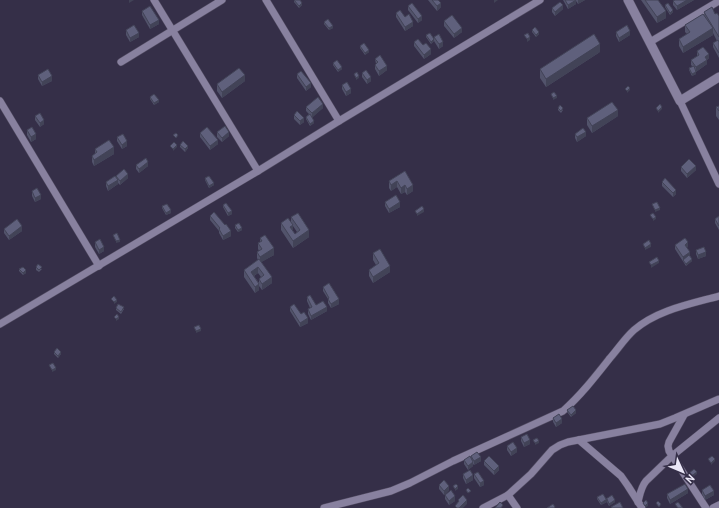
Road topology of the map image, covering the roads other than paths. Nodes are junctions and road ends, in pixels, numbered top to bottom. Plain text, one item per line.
1 (154, 0) edge
2 (222, 0) edge
3 (266, 0) edge
4 (540, 0) edge
5 (628, 0) edge
6 (719, 1) edge
7 (172, 31) junction
8 (650, 42) junction
9 (121, 62) dead end
10 (719, 77) edge
11 (0, 101) edge
12 (680, 101) junction
13 (339, 121) junction
14 (258, 171) junction
15 (719, 184) edge
16 (99, 266) junction
17 (719, 296) edge
18 (0, 324) edge
19 (719, 398) edge
20 (684, 414) junction
21 (719, 418) edge
22 (579, 440) junction
23 (672, 456) junction
24 (508, 495) junction
25 (719, 504) edge
26 (640, 505) edge
27 (324, 508) edge
28 (483, 508) edge
29 (517, 508) edge
30 (706, 508) edge
31 (713, 508) edge

1 - 7 street
2 - 7 street
3 - 13 street
4 - 13 street
5 - 8 street
6 - 8 street
7 - 9 street
7 - 14 street
8 - 12 street
10 - 12 street
11 - 16 street
12 - 15 street
13 - 14 street
14 - 16 street
16 - 18 street
17 - 27 street
19 - 20 street
20 - 22 street
20 - 23 street
21 - 23 street
22 - 24 street
22 - 26 street
23 - 26 street
23 - 30 street
24 - 28 street
24 - 29 street
25 - 31 street

